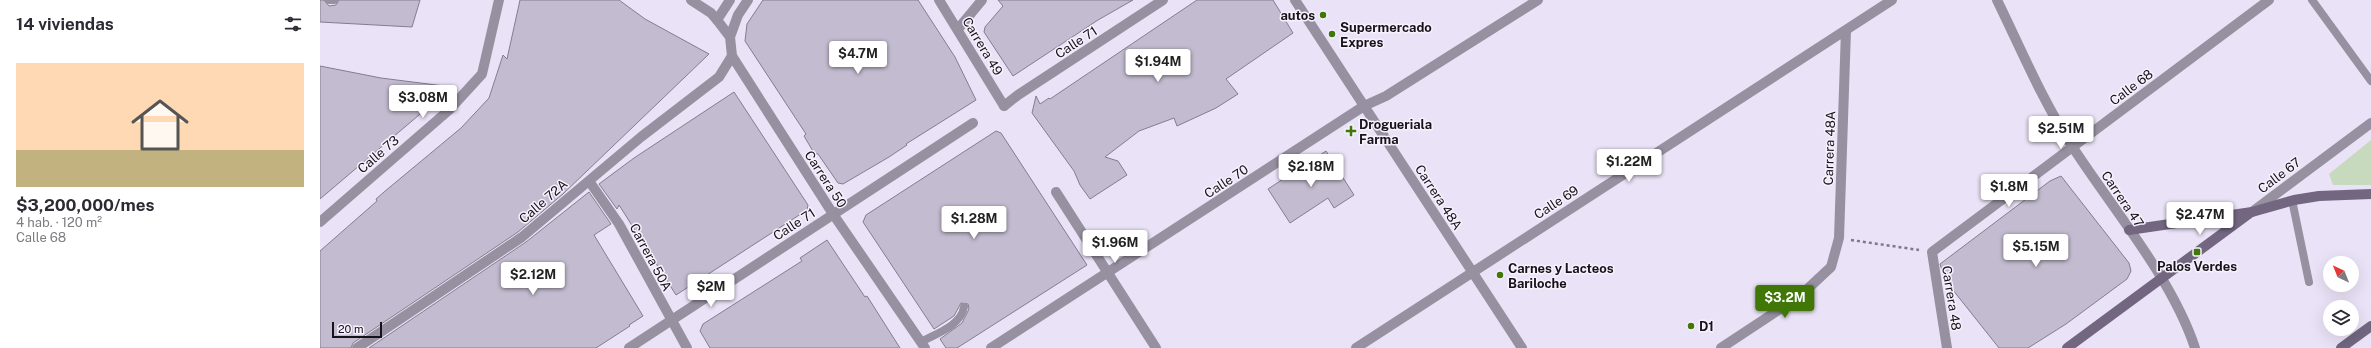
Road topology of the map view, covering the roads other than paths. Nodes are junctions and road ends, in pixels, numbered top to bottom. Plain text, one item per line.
1 (329, 0) edge
2 (334, 0) edge
3 (499, 0) edge
4 (691, 0) edge
5 (730, 0) edge
6 (748, 0) edge
7 (939, 0) edge
8 (982, 0) edge
9 (1163, 0) edge
10 (1296, 0) edge
11 (1538, 0) edge
12 (1892, 0) edge
13 (1998, 0) edge
14 (2268, 0) edge
15 (2312, 0) edge
16 (717, 20) junction
17 (958, 29) junction
18 (1846, 30) junction
19 (730, 36) junction
20 (732, 56) junction
21 (2371, 81) edge
22 (1004, 106) joint
23 (1364, 106) junction
24 (973, 123) dead end
25 (2371, 123) edge
26 (2072, 147) junction
27 (589, 181) junction
28 (1056, 192) dead end
29 (2371, 194) edge
30 (2292, 200) junction
31 (2252, 212) junction
32 (833, 214) junction
33 (320, 220) edge
34 (2128, 230) junction
35 (1932, 252) joint
36 (1472, 272) junction
37 (1107, 273) junction
38 (2161, 279) junction
39 (2309, 282) dead end
40 (964, 306) dead end
41 (670, 321) junction
42 (2371, 326) edge
43 (923, 345) edge
44 (356, 348) edge
45 (629, 348) edge
46 (687, 348) edge
47 (991, 348) edge
48 (1156, 348) edge
49 (1356, 348) edge
50 (1522, 348) edge
51 (1721, 348) edge
52 (1947, 348) edge
53 (2067, 348) edge
54 (2195, 348) edge
55 (2341, 348) edge

1 - 2 lane
3 - 33 street, Calle 73
4 - 16 street
5 - 16 street
6 - 19 street
7 - 17 street, Carrera 49
8 - 17 street
9 - 22 street, Calle 71
10 - 23 street, Carrera 48A
11 - 23 street, Calle 70
12 - 18 street, Calle 69
13 - 26 street, Carrera 47
14 - 26 street, Calle 68
15 - 21 lane
16 - 19 street
17 - 22 street, Carrera 49
18 - 36 street, Calle 69
18 - 51 street, Carrera 48A
19 - 20 street, Carrera 50
20 - 27 street, Calle 72A
20 - 32 street, Carrera 50
23 - 36 street, Carrera 48A
23 - 37 street, Calle 70
24 - 32 street, Calle 71
25 - 31 street, Calle 67
26 - 34 street, Carrera 47
26 - 35 street, Calle 68
27 - 41 street, Carrera 50A
27 - 44 street, Calle 72A
28 - 37 street
29 - 30 main road
30 - 31 main road
30 - 39 lane
31 - 34 main road
31 - 38 main road, Calle 67
32 - 41 street, Calle 71
32 - 43 street, Carrera 50
34 - 38 street, Carrera 47
35 - 52 street, Carrera 48
36 - 49 street, Calle 69
36 - 50 street, Carrera 48A
37 - 47 street, Calle 70
37 - 48 street
38 - 53 main road, Calle 67
38 - 54 street, Carrera 47
40 - 43 lane
41 - 45 street, Calle 71
41 - 46 street, Carrera 50A
42 - 55 main road

